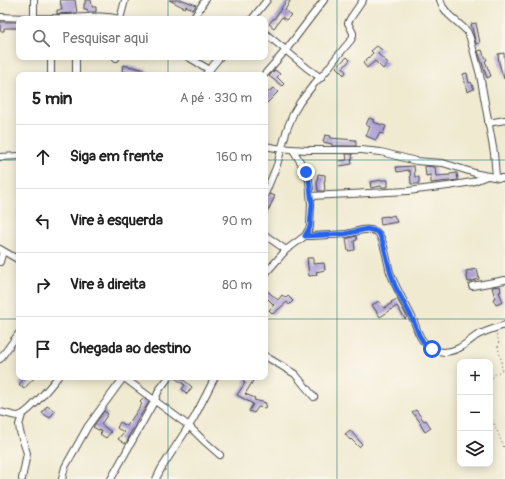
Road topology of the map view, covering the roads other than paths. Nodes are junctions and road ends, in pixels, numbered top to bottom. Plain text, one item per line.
1 (34, 0) edge
2 (125, 0) edge
3 (205, 0) edge
4 (267, 0) edge
5 (324, 0) edge
6 (363, 0) edge
7 (440, 0) edge
8 (34, 16) edge
9 (120, 16) edge
10 (195, 16) edge
11 (254, 16) edge
12 (0, 17) edge
13 (16, 17) edge
14 (268, 35) edge
15 (286, 50) junction
16 (51, 60) edge
17 (76, 60) edge
18 (193, 60) edge
19 (218, 60) edge
20 (210, 70) joint
21 (51, 72) edge
22 (76, 72) edge
23 (267, 72) edge
24 (321, 78) junction
25 (505, 120) edge
26 (488, 123) junction
27 (268, 147) edge
28 (281, 149) junction
29 (293, 150) junction
30 (16, 156) edge
31 (0, 157) edge
32 (488, 176) junction
33 (496, 177) junction
34 (505, 178) edge
35 (268, 187) edge
36 (311, 196) junction
37 (305, 236) junction
38 (268, 237) edge
39 (2, 250) edge
40 (286, 250) junction
41 (16, 258) edge
42 (0, 262) edge
43 (268, 271) edge
44 (505, 280) edge
45 (472, 286) dead end
46 (505, 325) edge
47 (16, 337) edge
48 (268, 358) edge
49 (0, 359) edge
50 (55, 380) edge
51 (122, 380) edge
52 (128, 380) edge
53 (167, 380) edge
54 (213, 380) edge
55 (314, 397) dead end
56 (155, 400) junction
57 (0, 412) edge
58 (22, 415) junction
59 (189, 426) junction
60 (220, 455) dead end
61 (22, 479) edge
62 (62, 479) edge
63 (111, 479) edge
64 (156, 479) edge

1 - 8 street
2 - 9 street
3 - 10 street
4 - 11 street
5 - 15 street
6 - 24 street
7 - 26 street
12 - 13 street
14 - 15 street
15 - 23 street
15 - 24 street
16 - 21 street
17 - 22 street
18 - 20 street
19 - 20 street
24 - 28 street
25 - 26 street
26 - 33 street
27 - 28 street
28 - 29 street
28 - 35 street
29 - 32 street
29 - 36 street
30 - 31 street
32 - 33 street
32 - 36 street
33 - 34 street
36 - 37 street
37 - 40 street
37 - 46 street
38 - 40 street
39 - 41 street
39 - 42 street
40 - 43 street
44 - 45 street
47 - 49 street
48 - 55 street
50 - 58 street
51 - 62 street
52 - 56 street
53 - 56 street
54 - 59 street
56 - 59 street
56 - 63 street
57 - 58 street
58 - 61 street
59 - 60 street
59 - 64 street

